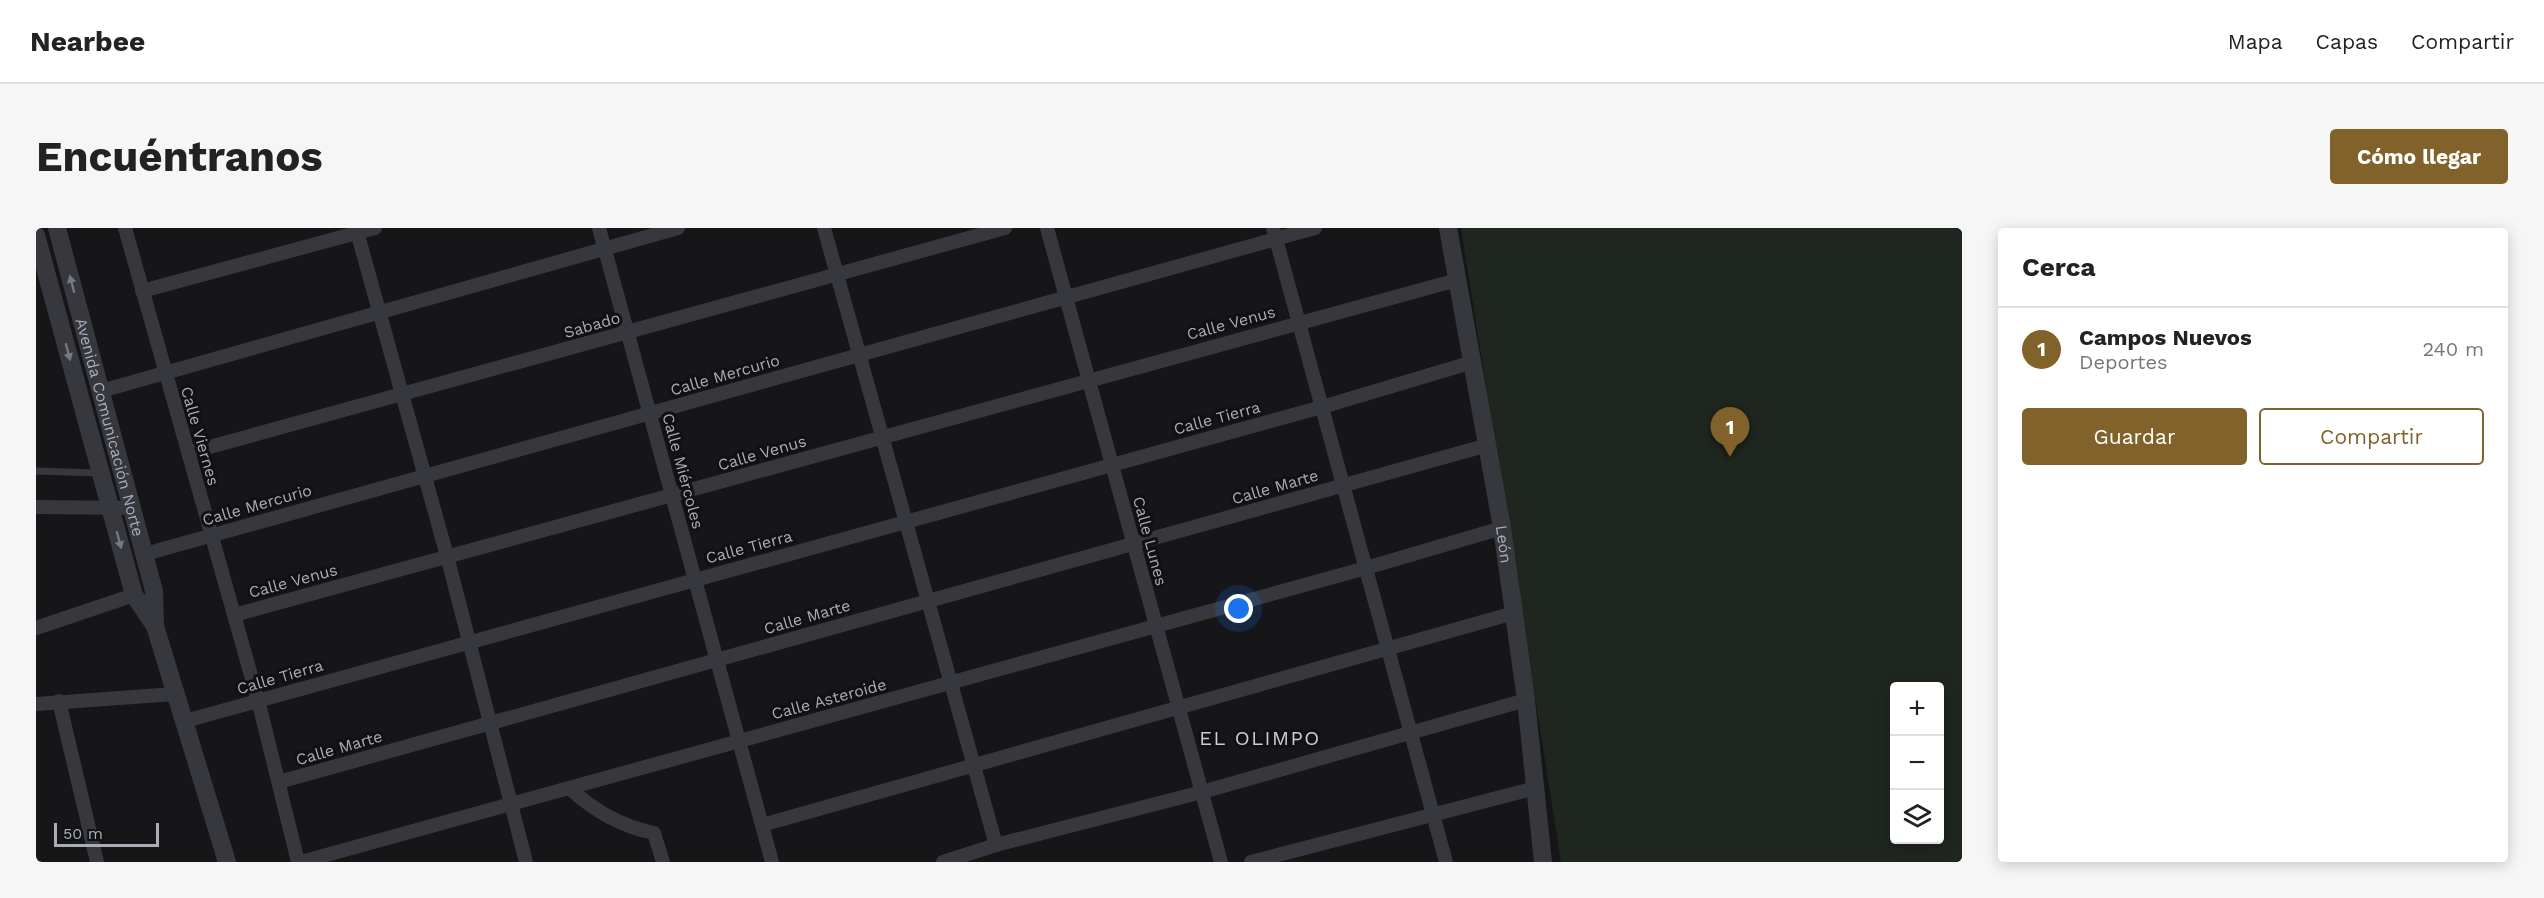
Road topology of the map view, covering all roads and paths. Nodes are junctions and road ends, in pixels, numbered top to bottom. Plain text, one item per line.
1 (41, 228) edge
2 (57, 228) edge
3 (124, 228) edge
4 (375, 228) edge
5 (599, 228) edge
6 (678, 228) edge
7 (824, 228) edge
8 (1005, 228) edge
9 (1047, 228) edge
10 (1315, 228) edge
11 (1448, 228) edge
12 (36, 229) edge
13 (357, 230) edge
14 (1275, 233) edge
15 (36, 235) edge
16 (604, 249) junction
17 (837, 274) junction
18 (1457, 280) junction
19 (142, 291) junction
20 (1066, 297) junction
21 (379, 313) junction
22 (1299, 322) junction
23 (627, 332) junction
24 (859, 355) junction
25 (1473, 362) junction
26 (165, 373) junction
27 (1089, 379) junction
28 (101, 391) junction
29 (402, 395) junction
30 (1322, 407) junction
31 (650, 413) junction
32 (882, 436) junction
33 (1488, 445) junction
34 (188, 453) junction
35 (1112, 465) junction
36 (36, 471) edge
37 (101, 474) junction
38 (425, 476) junction
39 (1344, 485) junction
40 (673, 496) junction
41 (36, 507) edge
42 (110, 508) junction
43 (132, 508) junction
44 (905, 522) junction
45 (1502, 528) junction
46 (211, 535) junction
47 (1134, 544) junction
48 (145, 554) junction
49 (447, 556) junction
50 (1366, 568) junction
51 (695, 579) junction
52 (134, 596) junction
53 (927, 601) junction
54 (1514, 613) junction
55 (234, 615) junction
56 (155, 626) junction
57 (1156, 626) junction
58 (36, 628) edge
59 (469, 641) junction
60 (1388, 649) junction
61 (717, 660) junction
62 (950, 683) junction
63 (174, 694) junction
64 (258, 700) junction
65 (1526, 700) junction
66 (59, 701) junction
67 (36, 704) edge
68 (1179, 708) junction
69 (184, 721) junction
70 (490, 723) junction
71 (1411, 734) junction
72 (739, 741) junction
73 (973, 765) junction
74 (279, 782) junction
75 (569, 788) junction
76 (1536, 788) junction
77 (1202, 792) junction
78 (511, 804) junction
79 (1433, 815) junction
80 (762, 825) junction
81 (996, 845) junction
82 (97, 862) edge
83 (227, 862) edge
84 (299, 862) edge
85 (526, 862) edge
86 (663, 862) edge
87 (772, 862) edge
88 (943, 862) edge
89 (1221, 862) edge
90 (1251, 862) edge
91 (1446, 862) edge
92 (1543, 862) edge

1 - 12 street
28 -> 2 street, Avenida Comunicación Norte
3 - 19 street, Calle Viernes
4 - 13 street
5 - 16 street, Calle Miércoles
6 - 16 street
7 - 17 street
8 - 17 street, Sabado
9 - 20 street, Calle Lunes
10 - 14 street, Calle Mercurio
11 - 18 street, León
13 - 19 street
13 - 21 street
14 - 20 street, Calle Mercurio
14 - 22 street
15 -> 37 street, Avenida Comunicación Norte
16 - 21 street
16 - 23 street, Calle Miércoles
17 - 23 street, Sabado
17 - 24 street
18 - 22 street, Calle Venus
18 - 25 street, León
19 - 26 street, Calle Viernes
20 - 24 street, Calle Mercurio
20 - 27 street, Calle Lunes
21 - 26 street
21 - 29 street
22 - 27 street, Calle Venus
22 - 30 street
23 - 29 street, Sabado
23 - 31 street, Calle Miércoles
24 - 31 street, Calle Mercurio
24 - 32 street
25 - 30 street, Calle Tierra
25 - 33 street, León
26 - 28 street
26 - 34 street, Calle Viernes
27 - 32 street, Calle Venus
27 - 35 street, Calle Lunes
28 - 43 street, Avenida Comunicación Norte
29 - 34 street, Sabado
29 - 38 street
30 - 35 street, Calle Tierra
30 - 39 street
31 - 38 street, Calle Mercurio
31 - 40 street, Calle Miércoles
32 - 40 street, Calle Venus
32 - 44 street
33 - 39 street, Calle Marte
33 - 45 street, León
34 - 46 street, Calle Viernes
35 - 44 street, Calle Tierra
35 - 47 street, Calle Lunes
36 - 37 lane
37 - 42 street, Avenida Comunicación Norte
38 - 46 street, Calle Mercurio
38 - 49 street
39 - 47 street, Calle Marte
39 - 50 street
40 - 49 street, Calle Venus
40 - 51 street, Calle Miércoles
41 - 42 street
42 - 43 street
42 -> 52 street, Avenida Comunicación Norte
43 - 48 street, Avenida Comunicación Norte
44 - 51 street, Calle Tierra
44 - 53 street
45 - 50 street, Calle Asteroide
45 - 54 street, León
46 - 48 street, Calle Mercurio
46 - 55 street, Calle Viernes
47 - 53 street, Calle Marte
47 - 57 street, Calle Lunes
48 - 56 street, Avenida Comunicación Norte
49 - 55 street, Calle Venus
49 - 59 street
50 - 57 street, Calle Asteroide
50 - 60 street
51 - 59 street, Calle Tierra
51 - 61 street, Calle Miércoles
52 - 56 street, Avenida Comunicación Norte
52 - 58 street
53 - 61 street, Calle Marte
53 - 62 street
54 - 60 street
54 - 65 street, León
55 - 64 street, Calle Viernes
56 - 63 street, Avenida Comunicación Norte
57 - 62 street, Calle Asteroide
57 - 68 street, Calle Lunes
59 - 64 street, Calle Tierra
59 - 70 street
60 - 68 street
60 - 71 street
61 - 70 street, Calle Marte
61 - 72 street, Calle Miércoles
62 - 72 street, Calle Asteroide
62 - 73 street
63 - 66 street
63 - 69 street, Avenida Comunicación Norte
64 - 69 street, Calle Tierra
64 - 74 street, Calle Viernes
65 - 71 street
65 - 76 street, León
66 - 67 street
66 - 82 street
68 - 73 street
68 - 77 street, Calle Lunes
69 - 83 street, Avenida Comunicación Norte
70 - 74 street, Calle Marte
70 - 78 street
71 - 77 street
71 - 79 street
72 - 75 street, Calle Asteroide
72 - 80 street, Calle Miércoles
73 - 80 street
73 - 81 street
74 - 84 street, Calle Viernes
75 - 78 street, Calle Asteroide
75 - 86 street
76 - 79 street
76 - 92 street, León
77 - 81 street
77 - 89 street, Calle Lunes
78 - 84 street, Calle Asteroide
78 - 85 street
79 - 90 street
79 - 91 street
80 - 87 street, Calle Miércoles
81 - 88 street

